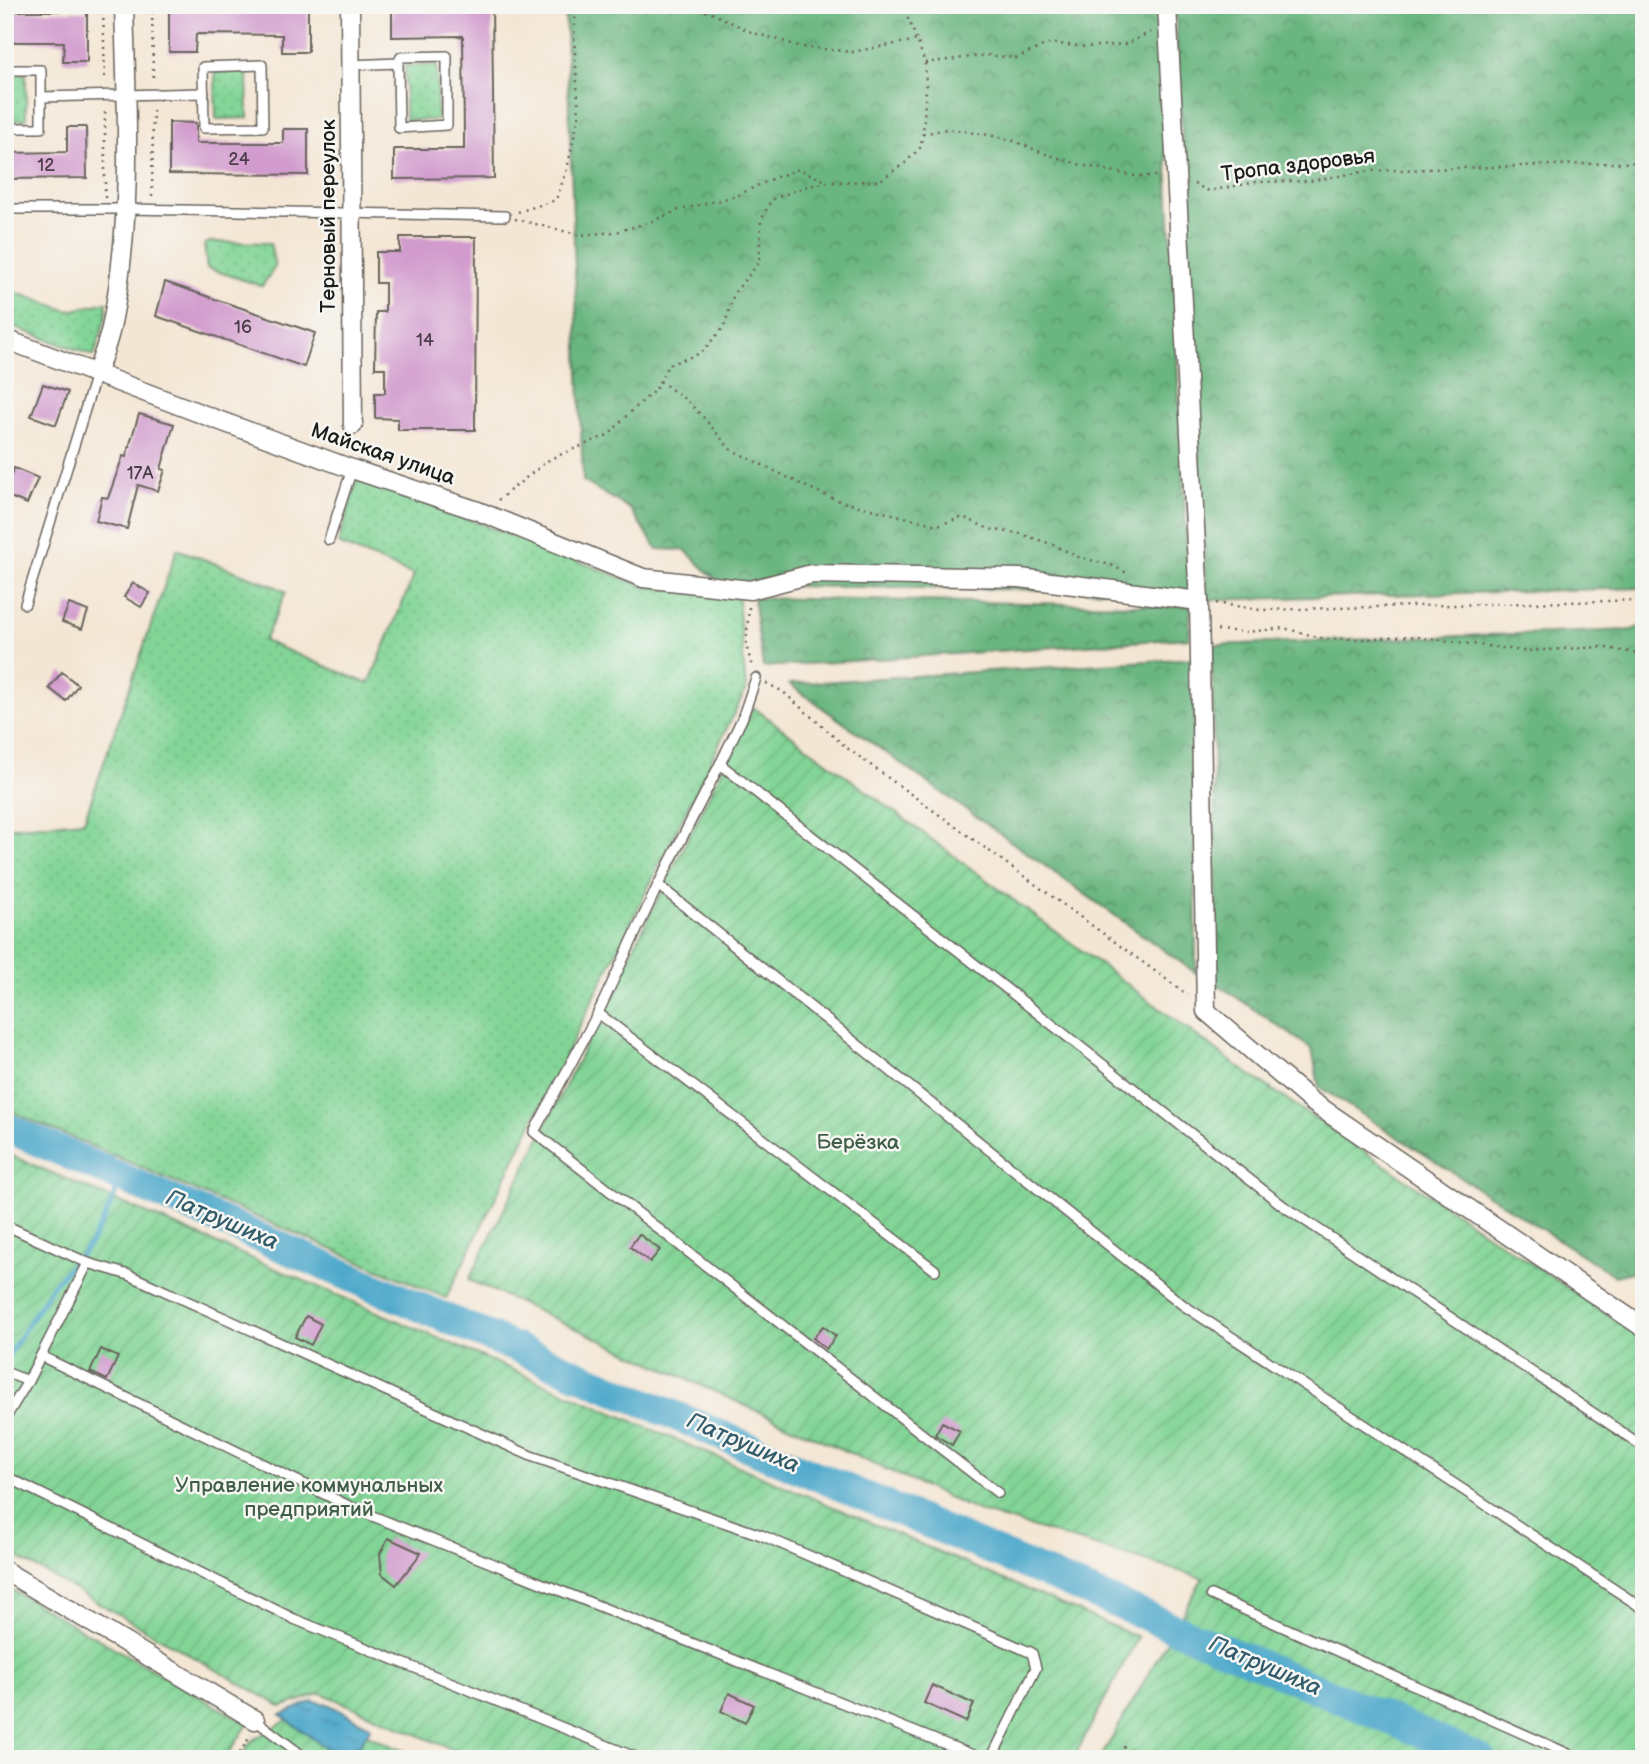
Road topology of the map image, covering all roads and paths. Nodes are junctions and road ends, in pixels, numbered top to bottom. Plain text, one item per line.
1 (124, 5) edge
2 (350, 5) edge
3 (612, 5) edge
4 (684, 5) edge
5 (902, 5) edge
6 (1167, 5) edge
7 (1193, 5) edge
8 (576, 7) edge
9 (1168, 24) junction
10 (917, 40) junction
11 (398, 63) junction
12 (925, 63) junction
13 (350, 65) junction
14 (5, 70) edge
15 (204, 93) junction
16 (126, 94) junction
17 (41, 97) junction
18 (5, 128) edge
19 (923, 134) junction
20 (1644, 162) edge
21 (1176, 176) junction
22 (828, 182) junction
23 (127, 208) junction
24 (5, 209) edge
25 (351, 212) junction
26 (505, 216) junction
27 (5, 339) edge
28 (96, 374) junction
29 (660, 381) junction
30 (353, 425) dead end
31 (352, 469) junction
32 (484, 514) junction
33 (329, 540) dead end
34 (1134, 577) dead end
35 (750, 590) junction
36 (1644, 600) edge
37 (1199, 601) junction
38 (25, 604) dead end
39 (1200, 629) junction
40 (1644, 655) edge
41 (756, 678) junction
42 (720, 764) junction
43 (658, 885) junction
44 (1206, 1011) junction
45 (598, 1013) junction
46 (5, 1225) edge
47 (88, 1263) junction
48 (935, 1270) dead end
49 (1644, 1328) edge
50 (41, 1356) junction
51 (5, 1372) edge
52 (28, 1381) junction
53 (5, 1419) edge
54 (1644, 1447) edge
55 (5, 1476) edge
56 (998, 1493) dead end
57 (5, 1571) edge
58 (1211, 1595) dead end
59 (1644, 1609) edge
60 (255, 1720) junction
61 (1123, 1747) dead end
62 (236, 1759) edge
63 (307, 1759) edge
64 (640, 1759) edge
65 (983, 1759) edge
66 (991, 1759) edge
67 (1152, 1759) edge
68 (1580, 1759) edge

1 - 16 street
2 - 13 street, Терновый переулок
3 - 8 path
4 - 10 path
5 - 10 path
6 - 9 street
7 - 9 path
8 - 26 path
9 - 12 path
9 - 21 street
10 - 12 path
11 - 11 lane
11 - 13 lane
12 - 19 path
13 - 25 street, Терновый переулок
14 - 17 lane
15 - 15 lane
15 - 16 lane
16 - 17 lane
16 - 23 street
17 - 18 lane
19 - 21 path, Тропа здоровья
19 - 22 path
20 - 21 path, Тропа здоровья
21 - 37 street
22 - 26 path
22 - 29 path
23 - 24 lane
23 - 25 lane
23 - 28 street
25 - 26 lane
25 - 30 street, Терновый переулок
27 - 28 street, Майская улица
28 - 31 street, Майская улица
28 - 38 lane
29 - 32 path
29 - 34 path
31 - 32 street, Майская улица
31 - 33 lane
32 - 35 street, Майская улица
35 - 37 street
35 - 41 path
36 - 37 path
37 - 39 street
39 - 40 path
39 - 44 street
41 - 42 lane
41 - 44 path
42 - 43 lane
42 - 54 lane
43 - 45 lane
43 - 59 lane
44 - 49 street
45 - 48 lane
45 - 56 lane
46 - 47 lane
47 - 50 lane
47 - 66 lane
50 - 52 lane
50 - 65 lane
51 - 52 lane
52 - 53 lane
55 - 64 lane
57 - 60 street
58 - 68 lane
60 - 62 path
60 - 63 lane
61 - 67 path

